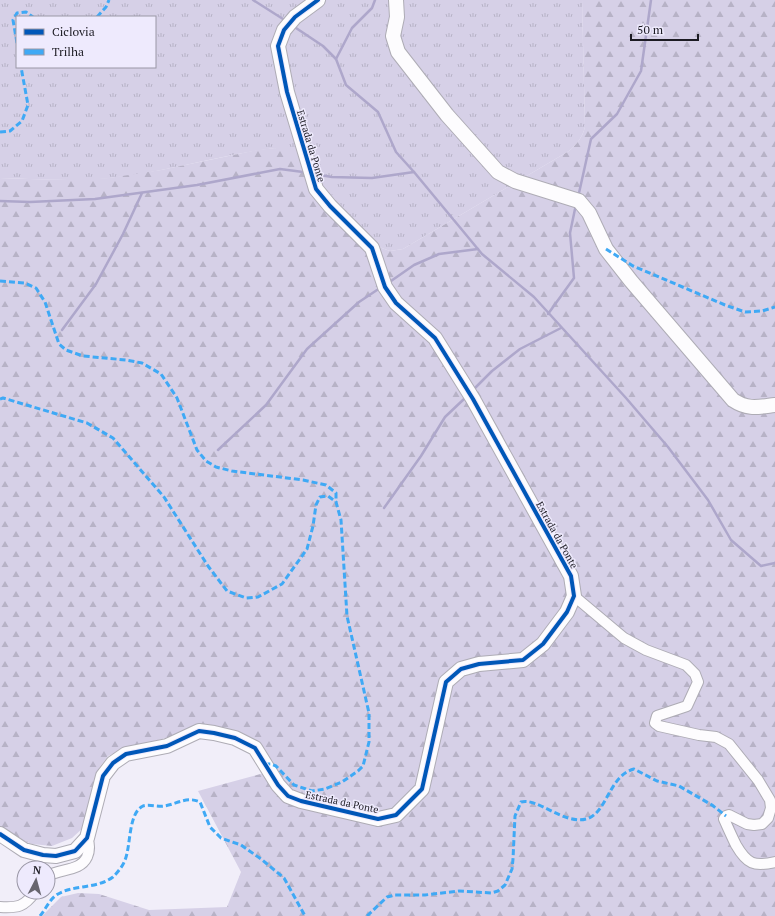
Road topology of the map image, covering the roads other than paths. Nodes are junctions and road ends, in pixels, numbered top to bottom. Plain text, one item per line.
1 (318, 0) edge
2 (396, 0) edge
3 (775, 405) edge
4 (574, 596) junction
5 (0, 834) edge
6 (87, 838) junction
7 (775, 862) edge
8 (56, 873) edge
9 (28, 900) edge
10 (0, 908) edge

1 - 4 street, Estrada da Ponte
2 - 3 street
4 - 6 street, Estrada da Ponte
4 - 7 street
5 - 6 street
6 - 8 street
9 - 10 street

